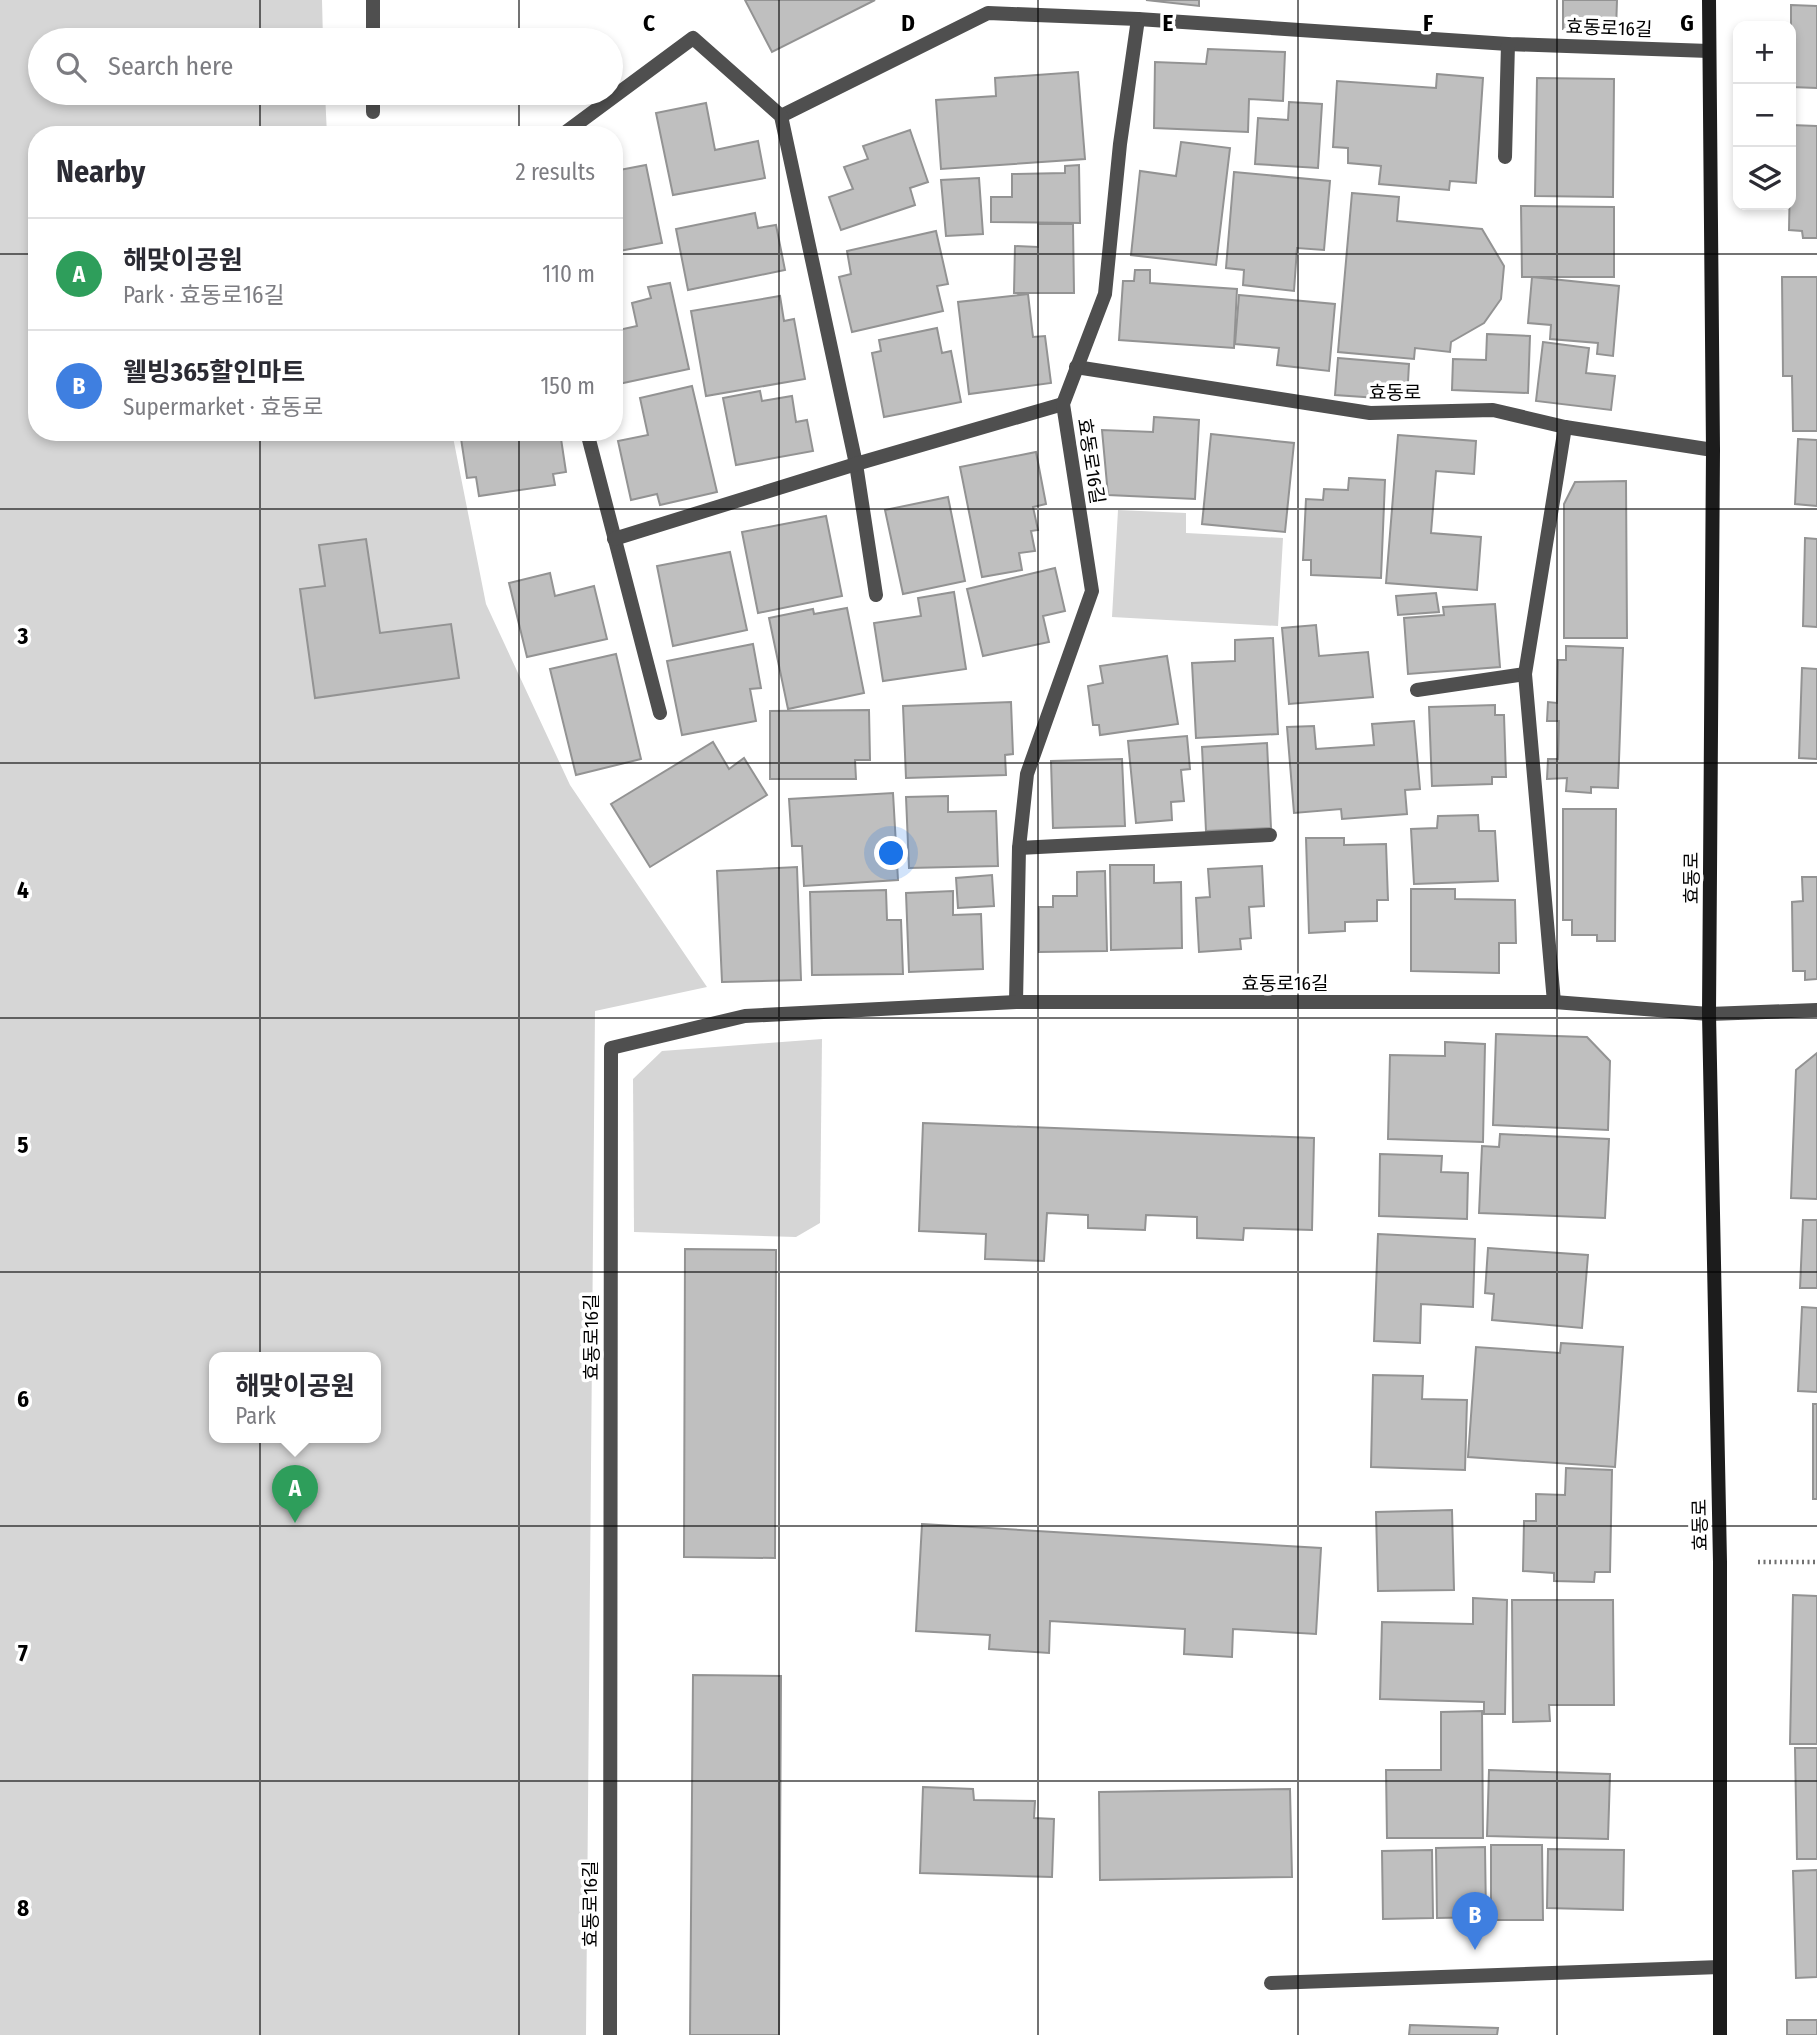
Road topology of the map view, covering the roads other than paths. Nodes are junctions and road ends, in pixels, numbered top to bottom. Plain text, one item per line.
1 (373, 0) edge
2 (1709, 0) edge
3 (1138, 19) junction
4 (373, 28) edge
5 (1508, 44) junction
6 (1709, 51) junction
7 (623, 90) edge
8 (373, 105) edge
9 (603, 105) edge
10 (373, 112) dead end
11 (781, 116) junction
12 (574, 126) edge
13 (1504, 157) dead end
14 (1076, 367) junction
15 (1063, 404) junction
16 (1565, 427) junction
17 (589, 441) edge
18 (1713, 450) junction
19 (856, 464) junction
20 (614, 539) junction
21 (876, 595) dead end
22 (1525, 674) junction
23 (1418, 690) dead end
24 (660, 713) dead end
25 (1270, 835) dead end
26 (1020, 848) junction
27 (1016, 1002) junction
28 (1554, 1002) junction
29 (1817, 1010) edge
30 (1709, 1014) junction
31 (1720, 1967) junction
32 (1271, 1983) dead end
33 (610, 2035) edge
34 (1720, 2035) edge

1 - 4 street
2 - 6 main road, 효동로
3 - 5 street, 효동로16길
3 - 11 street, 효동로16길
3 - 14 street, 효동로16길
5 - 6 street, 효동로16길
5 - 13 street
6 - 18 main road, 효동로
7 - 11 street
8 - 10 street
9 - 12 street
11 - 19 street
14 - 15 street, 효동로16길
14 - 16 street, 효동로
15 - 19 street, 효동로16길
15 - 26 street, 효동로16길
16 - 18 street, 효동로
16 - 22 street
17 - 20 street
18 - 30 main road, 효동로
19 - 20 street, 효동로16길
19 - 21 street
20 - 24 street
22 - 23 street
22 - 28 street
25 - 26 street
26 - 27 street, 효동로16길
27 - 28 street, 효동로16길
27 - 33 street, 효동로16길
28 - 30 street, 효동로16길
29 - 30 street
30 - 31 main road, 효동로
31 - 32 street
31 - 34 main road, 효동로

